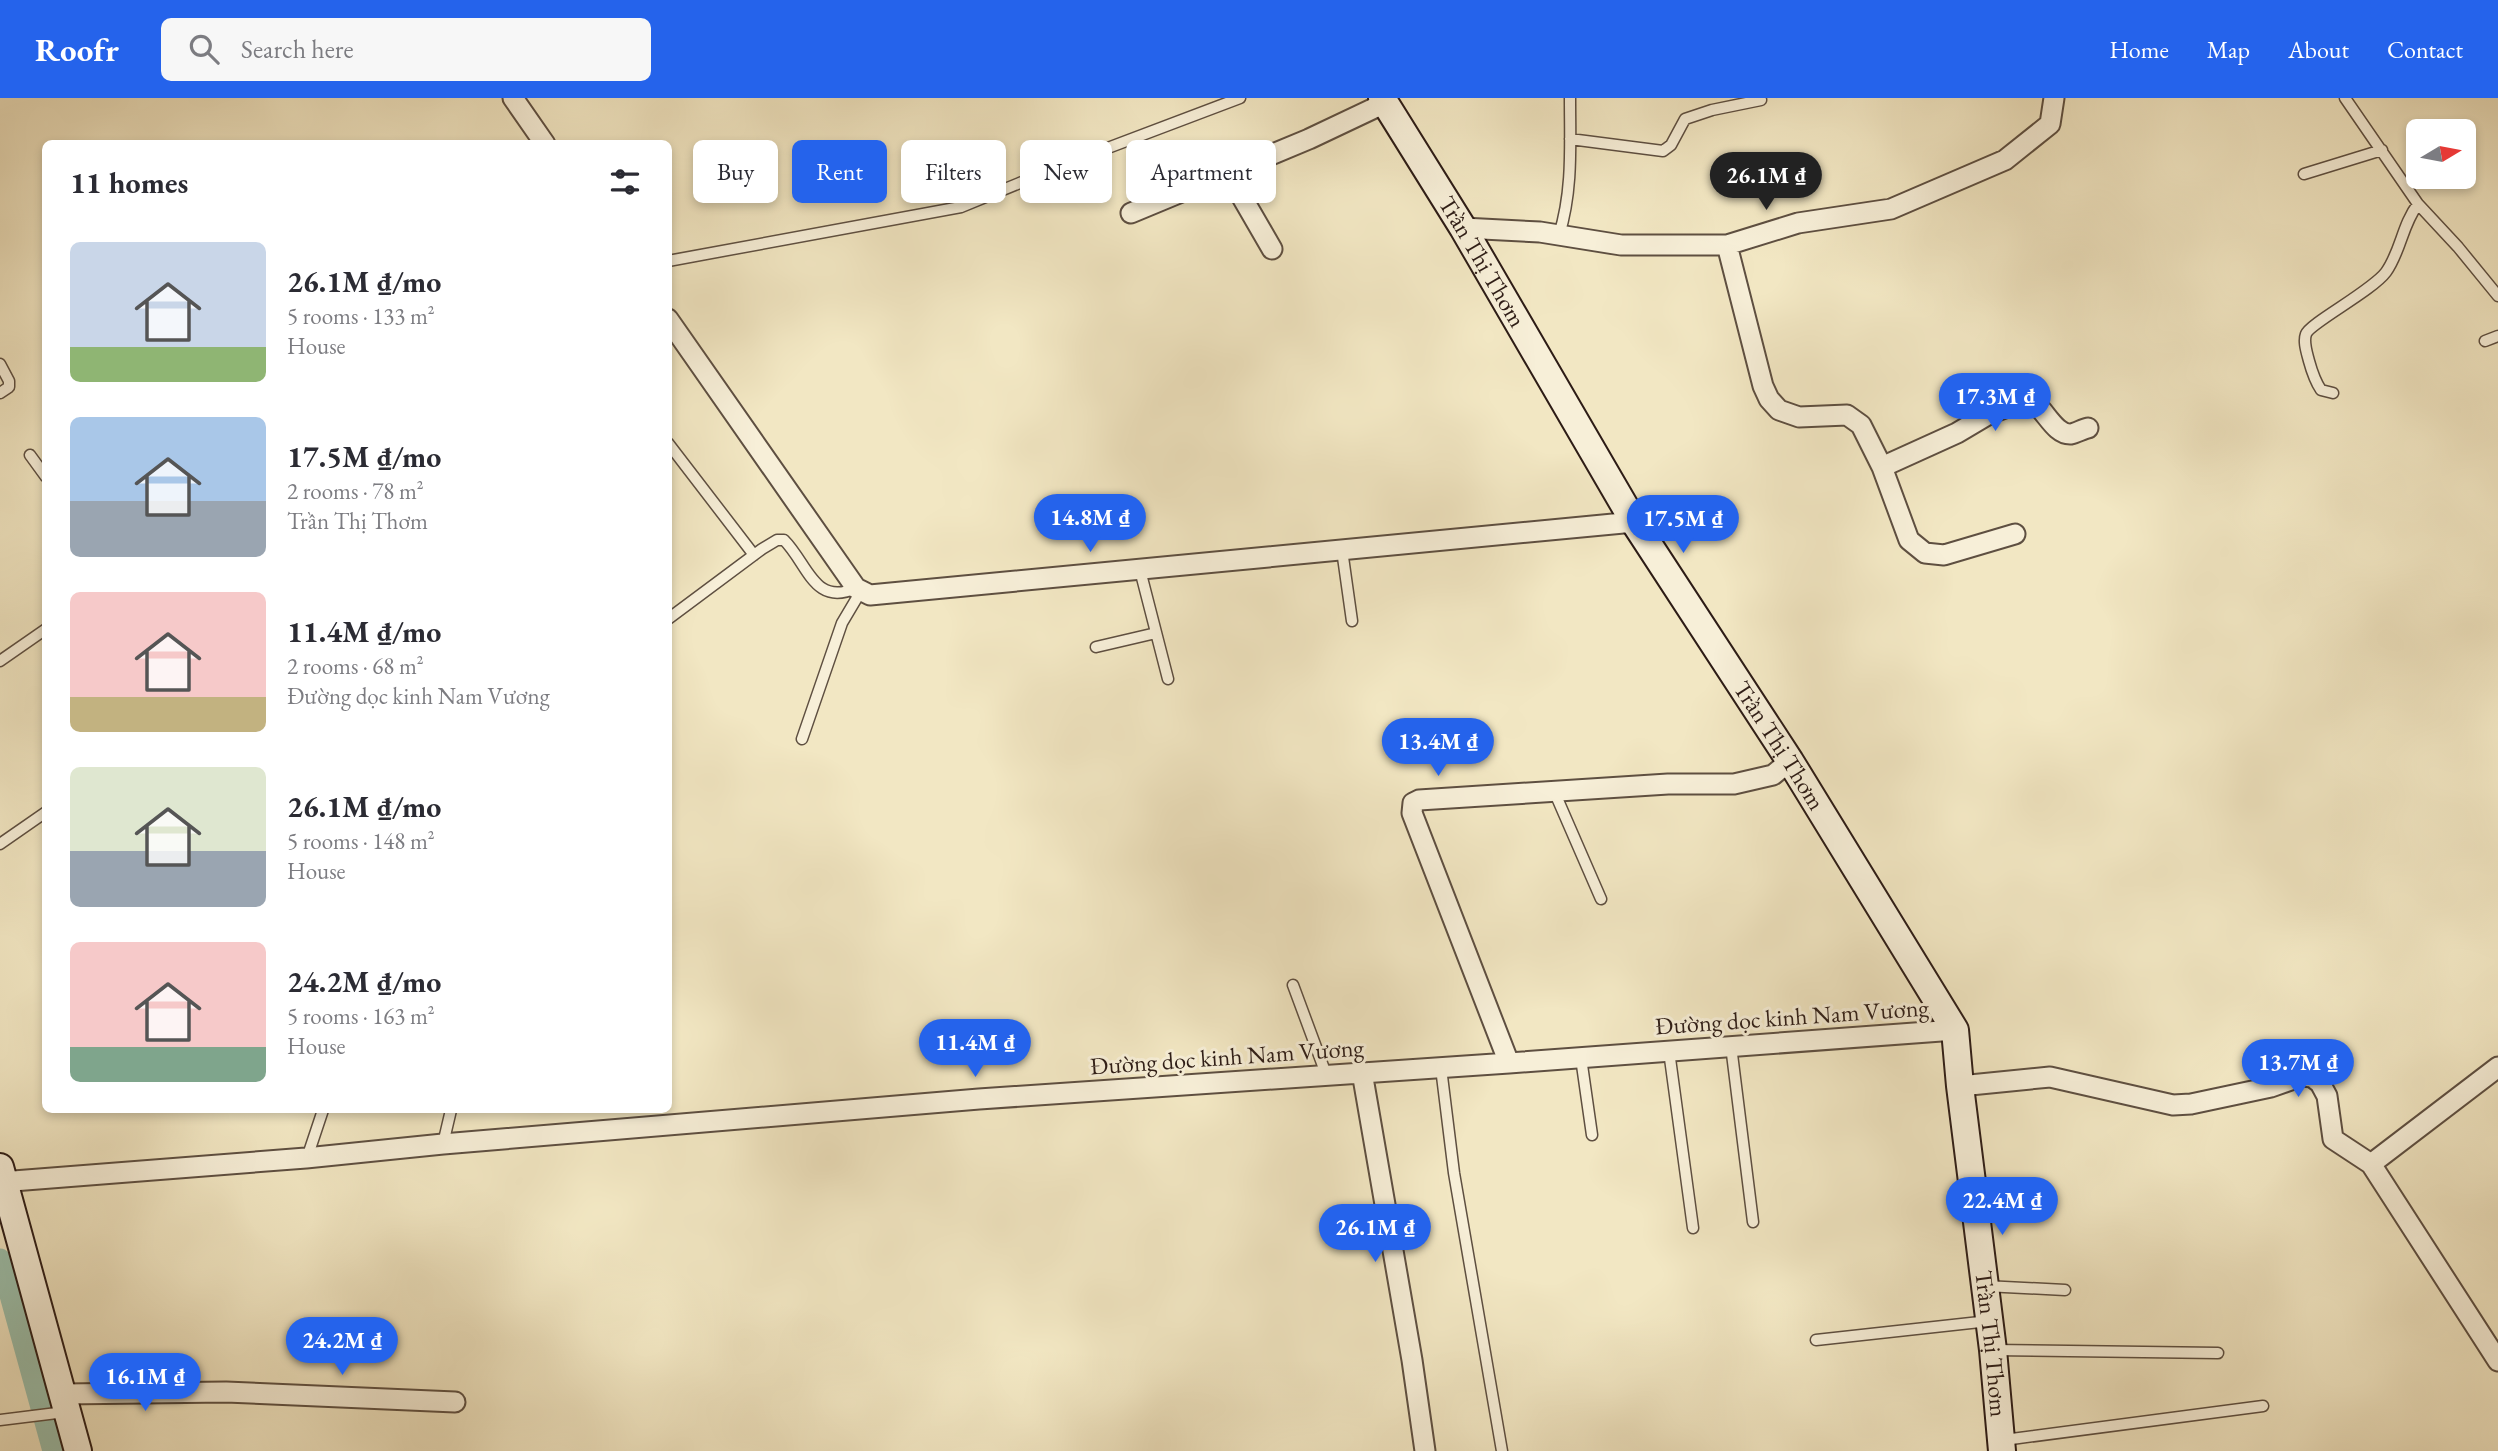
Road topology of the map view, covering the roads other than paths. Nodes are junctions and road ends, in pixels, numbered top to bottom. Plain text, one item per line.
1 (513, 98) edge
2 (1240, 98) edge
3 (1570, 98) edge
4 (2054, 98) edge
5 (2346, 98) edge
6 (1384, 100) edge
7 (1761, 100) dead end
8 (1570, 139) junction
9 (542, 140) edge
10 (2382, 150) junction
11 (1276, 153) edge
12 (2304, 174) dead end
13 (1156, 203) edge
14 (1245, 203) edge
15 (2418, 204) junction
16 (1132, 213) dead end
17 (1462, 228) junction
18 (1559, 236) junction
19 (1727, 246) junction
20 (1272, 249) dead end
21 (672, 260) edge
22 (2498, 296) edge
23 (672, 325) edge
24 (2498, 336) edge
25 (2485, 341) dead end
26 (0, 364) edge
27 (0, 393) edge
28 (2333, 393) dead end
29 (2088, 428) dead end
30 (672, 448) edge
31 (30, 455) dead end
32 (1882, 467) junction
33 (42, 472) edge
34 (1634, 522) junction
35 (2015, 534) dead end
36 (1342, 550) junction
37 (754, 555) junction
38 (1140, 570) junction
39 (858, 589) junction
40 (672, 617) edge
41 (1352, 621) dead end
42 (42, 632) edge
43 (1156, 633) junction
44 (1096, 647) dead end
45 (0, 661) edge
46 (1168, 680) dead end
47 (802, 739) dead end
48 (1790, 761) junction
49 (1554, 791) junction
50 (42, 815) edge
51 (0, 844) edge
52 (1601, 899) dead end
53 (1293, 985) dead end
54 (1955, 1030) junction
55 (1731, 1045) junction
56 (1669, 1050) junction
57 (1581, 1058) junction
58 (1509, 1063) junction
59 (1441, 1068) junction
60 (2498, 1068) edge
61 (1362, 1072) junction
62 (1326, 1074) junction
63 (1960, 1086) junction
64 (322, 1113) edge
65 (450, 1113) edge
66 (1592, 1135) dead end
67 (443, 1144) junction
68 (306, 1158) junction
69 (2371, 1164) junction
70 (1, 1177) edge
71 (1752, 1222) dead end
72 (1693, 1228) dead end
73 (1985, 1286) junction
74 (2065, 1290) dead end
75 (1989, 1321) junction
76 (1816, 1340) dead end
77 (1993, 1350) junction
78 (2218, 1353) dead end
79 (2498, 1361) edge
80 (455, 1402) dead end
81 (60, 1406) junction
82 (2263, 1406) dead end
83 (0, 1420) edge
84 (2001, 1446) edge
85 (78, 1451) edge
86 (1425, 1451) edge
87 (1502, 1451) edge

1 - 9 street
2 - 21 lane
3 - 8 lane
4 - 19 street
5 - 10 lane
6 - 11 street
6 - 17 street, Trần Thị Thơm
7 - 8 lane
8 - 18 lane
10 - 12 lane
10 - 15 lane
13 - 16 street
14 - 20 street
15 - 22 lane
15 - 28 lane
17 - 18 street
17 - 34 street, Trần Thị Thơm
18 - 19 street
19 - 32 street
23 - 39 street
24 - 25 lane
26 - 27 lane
29 - 32 street
30 - 37 lane
31 - 33 lane
32 - 35 street
34 - 36 street
34 - 48 street, Trần Thị Thơm
36 - 38 street
36 - 41 lane
37 - 39 lane
37 - 40 lane
38 - 39 street
38 - 43 lane
39 - 47 lane
42 - 45 lane
43 - 44 lane
43 - 46 lane
48 - 49 street
48 - 54 street, Trần Thị Thơm
49 - 52 lane
49 - 58 street
50 - 51 lane
53 - 62 lane
54 - 55 street, Đường dọc kinh Nam Vương
54 - 63 street, Trần Thị Thơm
55 - 56 street, Đường dọc kinh Nam Vương
55 - 71 lane
56 - 57 street, Đường dọc kinh Nam Vương
56 - 72 lane
57 - 58 street, Đường dọc kinh Nam Vương
57 - 66 lane
58 - 59 street, Đường dọc kinh Nam Vương
59 - 61 street, Đường dọc kinh Nam Vương
59 - 87 lane
60 - 69 street
61 - 62 street, Đường dọc kinh Nam Vương
61 - 86 street
62 - 67 street, Đường dọc kinh Nam Vương
63 - 69 street
63 - 73 street, Trần Thị Thơm
64 - 68 lane
65 - 67 lane
67 - 68 street, Đường dọc kinh Nam Vương
68 - 70 street, Đường dọc kinh Nam Vương
69 - 79 street
70 - 81 street
73 - 74 lane
73 - 75 street, Trần Thị Thơm
75 - 76 lane
75 - 77 street, Trần Thị Thơm
77 - 78 lane
77 - 84 street, Trần Thị Thơm
80 - 81 street
81 - 83 lane
81 - 85 street
82 - 84 lane

